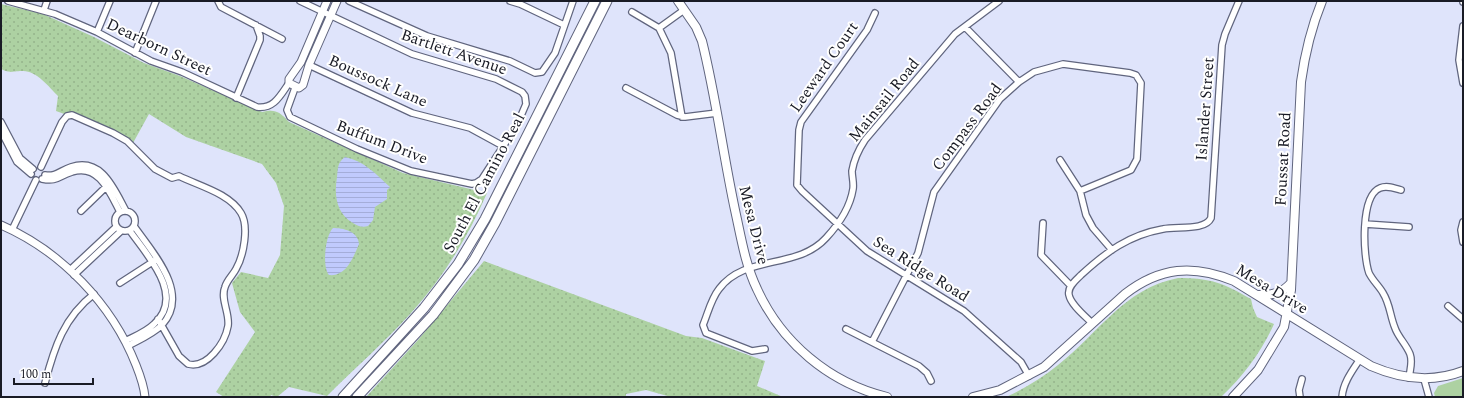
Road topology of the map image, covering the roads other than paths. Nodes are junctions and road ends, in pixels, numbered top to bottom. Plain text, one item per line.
1 (8, 1) edge
2 (48, 1) edge
3 (110, 1) edge
4 (156, 1) edge
5 (218, 1) edge
6 (300, 1) edge
7 (327, 1) edge
8 (337, 1) edge
9 (349, 1) edge
10 (510, 1) edge
11 (573, 1) edge
12 (595, 1) edge
13 (607, 1) edge
14 (678, 1) edge
15 (999, 1) edge
16 (1239, 1) edge
17 (1322, 1) edge
18 (44, 10) junction
19 (684, 10) junction
20 (322, 12) junction
21 (632, 12) dead end
22 (875, 12) dead end
23 (330, 16) junction
24 (256, 25) junction
25 (564, 25) junction
26 (1463, 26) edge
27 (965, 27) junction
28 (659, 28) junction
29 (97, 32) junction
30 (282, 39) dead end
31 (309, 44) junction
32 (135, 53) junction
33 (309, 65) junction
34 (1019, 82) junction
35 (1463, 83) edge
36 (292, 86) junction
37 (626, 88) dead end
38 (236, 98) junction
39 (717, 113) junction
40 (682, 116) junction
41 (1, 122) edge
42 (1, 131) edge
43 (503, 146) junction
44 (1060, 160) dead end
45 (41, 168) junction
46 (32, 172) junction
47 (44, 177) junction
48 (36, 180) junction
49 (108, 184) junction
50 (797, 185) joint
51 (1401, 190) dead end
52 (1080, 191) junction
53 (81, 211) dead end
54 (126, 211) junction
55 (120, 212) junction
56 (1463, 222) edge
57 (1043, 223) dead end
58 (837, 224) junction
59 (1366, 224) junction
60 (1, 225) edge
61 (134, 226) junction
62 (1409, 227) dead end
63 (118, 229) junction
64 (12, 230) junction
65 (130, 231) junction
66 (1463, 242) edge
67 (1112, 250) junction
68 (154, 261) junction
69 (748, 267) junction
70 (72, 273) junction
71 (907, 275) junction
72 (120, 283) dead end
73 (1291, 283) junction
74 (1071, 286) junction
75 (94, 294) junction
76 (1257, 295) junction
77 (1448, 306) dead end
78 (1285, 317) junction
79 (1463, 319) edge
80 (160, 322) junction
81 (1092, 323) junction
82 (846, 329) dead end
83 (872, 342) junction
84 (126, 344) junction
85 (765, 349) dead end
86 (1360, 359) junction
87 (1463, 370) edge
88 (1029, 376) junction
89 (1409, 378) junction
90 (1302, 379) dead end
91 (1424, 379) junction
92 (931, 380) dead end
93 (46, 383) dead end
94 (145, 397) edge
95 (343, 397) edge
96 (357, 397) edge
97 (887, 397) edge
98 (973, 397) edge
99 (1227, 397) edge
100 (1233, 397) edge
101 (1300, 397) edge
102 (1342, 397) edge
103 (1429, 397) edge

1 - 18 street, Dearborn Street
2 - 18 street
3 - 29 street
4 - 32 street
5 - 24 street
6 - 20 street, Bartlett Avenue
7 - 20 street
8 - 23 street
9 - 25 street
10 - 25 street
11 - 25 street
12 - 95 main road, South El Camino Real
13 - 96 main road, South El Camino Real
14 - 19 main road, Mesa Drive
15 - 27 street, Mainsail Road
16 - 67 street, Islander Street
17 - 73 main road, Foussat Road
18 - 29 street, Dearborn Street
19 - 28 street
19 - 39 main road, Mesa Drive
20 - 23 street, Bartlett Avenue
20 - 31 street
21 - 28 street
22 - 50 street, Leeward Court
23 - 33 street
23 - 43 street, Bartlett Avenue
24 - 30 street
24 - 38 street
26 - 35 street
27 - 34 street
27 - 58 street, Mainsail Road
28 - 40 street
29 - 32 street, Dearborn Street
31 - 33 street
31 - 36 street
32 - 38 street, Dearborn Street
33 - 36 street
33 - 43 street, Boussock Lane
34 - 52 street, Compass Road
34 - 71 street, Compass Road
36 - 38 street, Dearborn Street
36 - 43 street, Buffum Drive
37 - 40 street
39 - 40 street
39 - 69 main road, Mesa Drive
41 - 46 street
42 - 46 street
44 - 52 street
45 - 46 street
45 - 47 street
45 - 80 street
46 - 48 street
47 - 48 street
47 - 49 street
48 - 64 street
49 - 53 street
49 - 54 street
49 - 55 street
50 - 58 street, Sea Ridge Road
51 - 59 street
52 - 67 street
54 - 55 street
54 - 61 street
55 - 63 street
56 - 66 street
57 - 74 street
58 - 69 street, Mainsail Road
58 - 71 street, Sea Ridge Road
59 - 62 street
59 - 89 street
60 - 64 street
61 - 65 street
61 - 68 street
63 - 65 street
63 - 70 street
64 - 70 street
65 - 68 street
67 - 74 street
68 - 72 street
68 - 80 street
69 - 85 street, Mainsail Road
69 - 97 main road, Mesa Drive
70 - 75 street
71 - 83 street, Compass Road
71 - 88 street, Sea Ridge Road
73 - 76 main road
73 - 78 main road, Foussat Road
74 - 81 street
75 - 84 street
75 - 93 street
76 - 78 main road, Mesa Drive
76 - 81 main road, Mesa Drive
77 - 79 street
78 - 86 main road, Mesa Drive
78 - 99 main road, Foussat Road
78 - 100 main road, Foussat Road
80 - 84 street
81 - 88 main road, Mesa Drive
82 - 83 street
83 - 92 street
84 - 94 street
86 - 89 main road, Mesa Drive
86 - 102 street
87 - 91 main road, Mesa Drive
88 - 98 main road, Mesa Drive
89 - 91 main road, Mesa Drive
90 - 101 street
91 - 103 street

